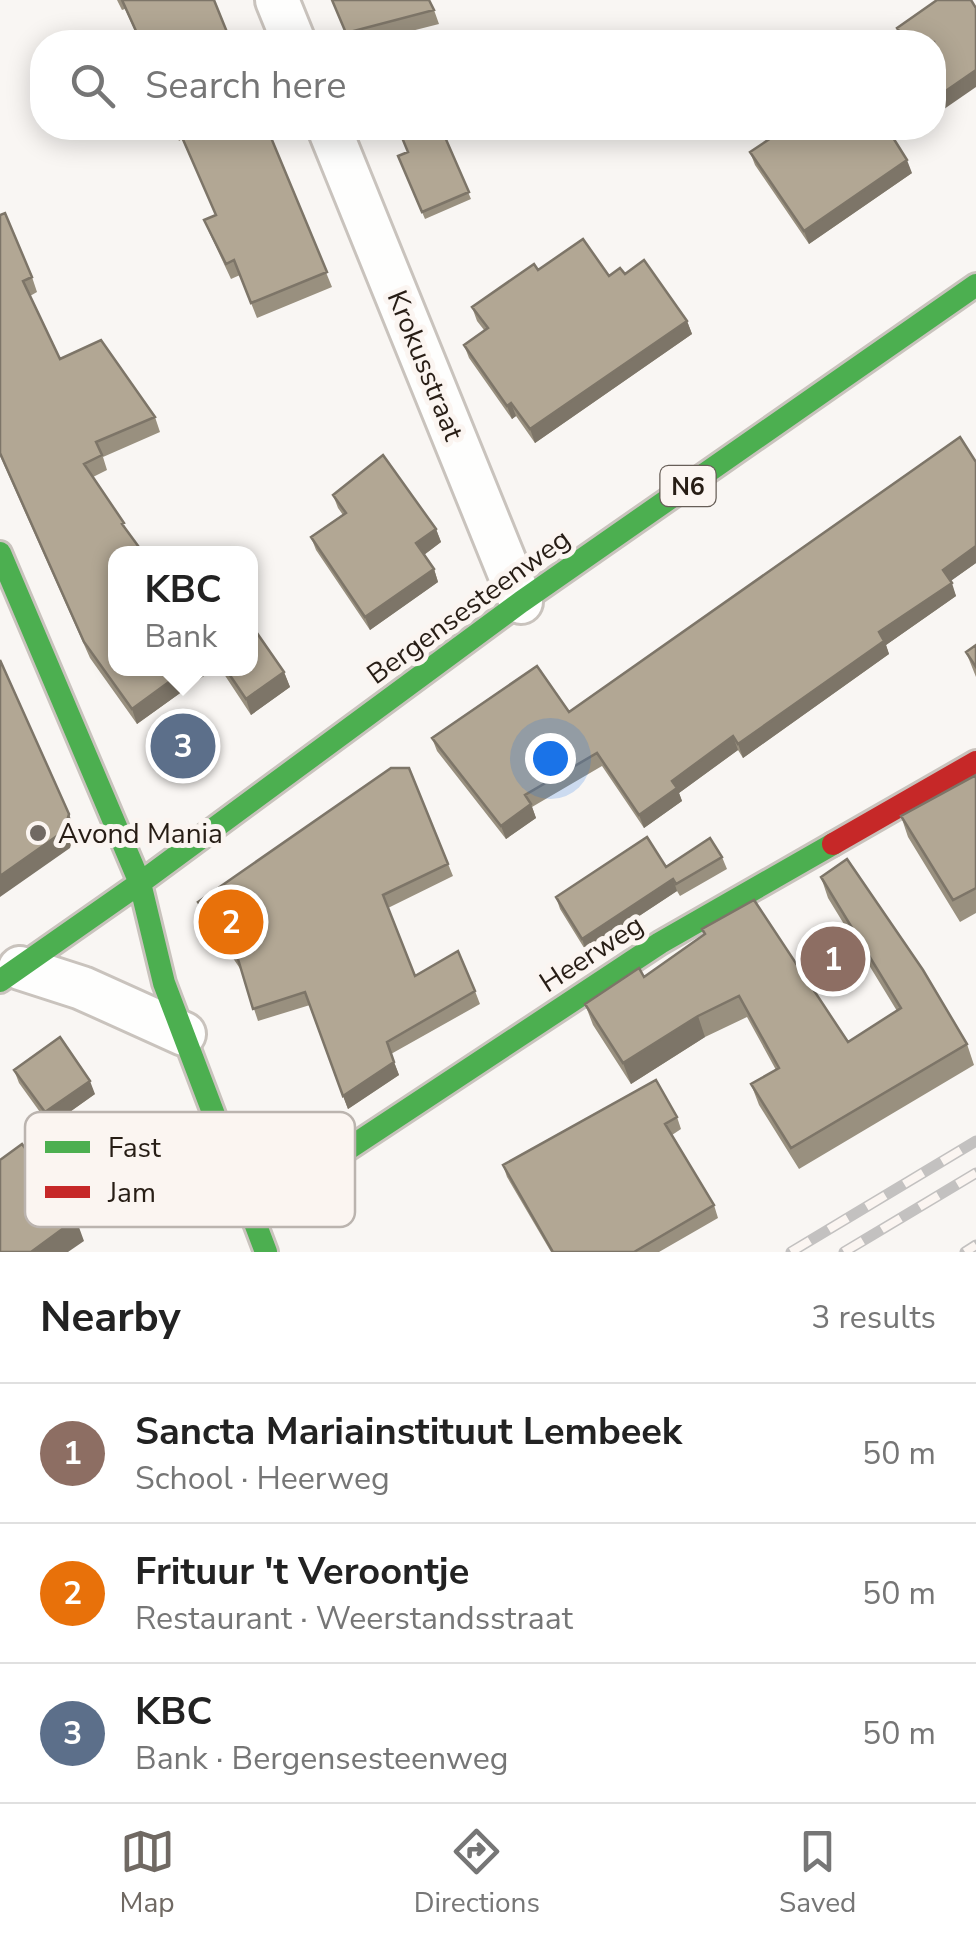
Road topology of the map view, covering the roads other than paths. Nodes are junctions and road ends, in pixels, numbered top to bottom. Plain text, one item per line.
1 (277, 0) edge
2 (289, 30) edge
3 (334, 140) edge
4 (976, 286) edge
5 (0, 554) edge
6 (521, 602) junction
7 (976, 762) edge
8 (140, 883) junction
9 (10, 975) edge
10 (184, 1034) junction
11 (213, 1112) edge
12 (355, 1145) edge
13 (256, 1227) edge
14 (266, 1252) edge

1 - 2 street
3 - 6 street, Krokusstraat
4 - 6 street, Bergensesteenweg / N6
5 - 8 street
6 - 8 street, Bergensesteenweg / N6
7 - 12 street, Heerweg
8 - 9 street, Bergensesteenweg / N6
8 - 10 street
9 - 10 street
10 - 11 street
13 - 14 street

